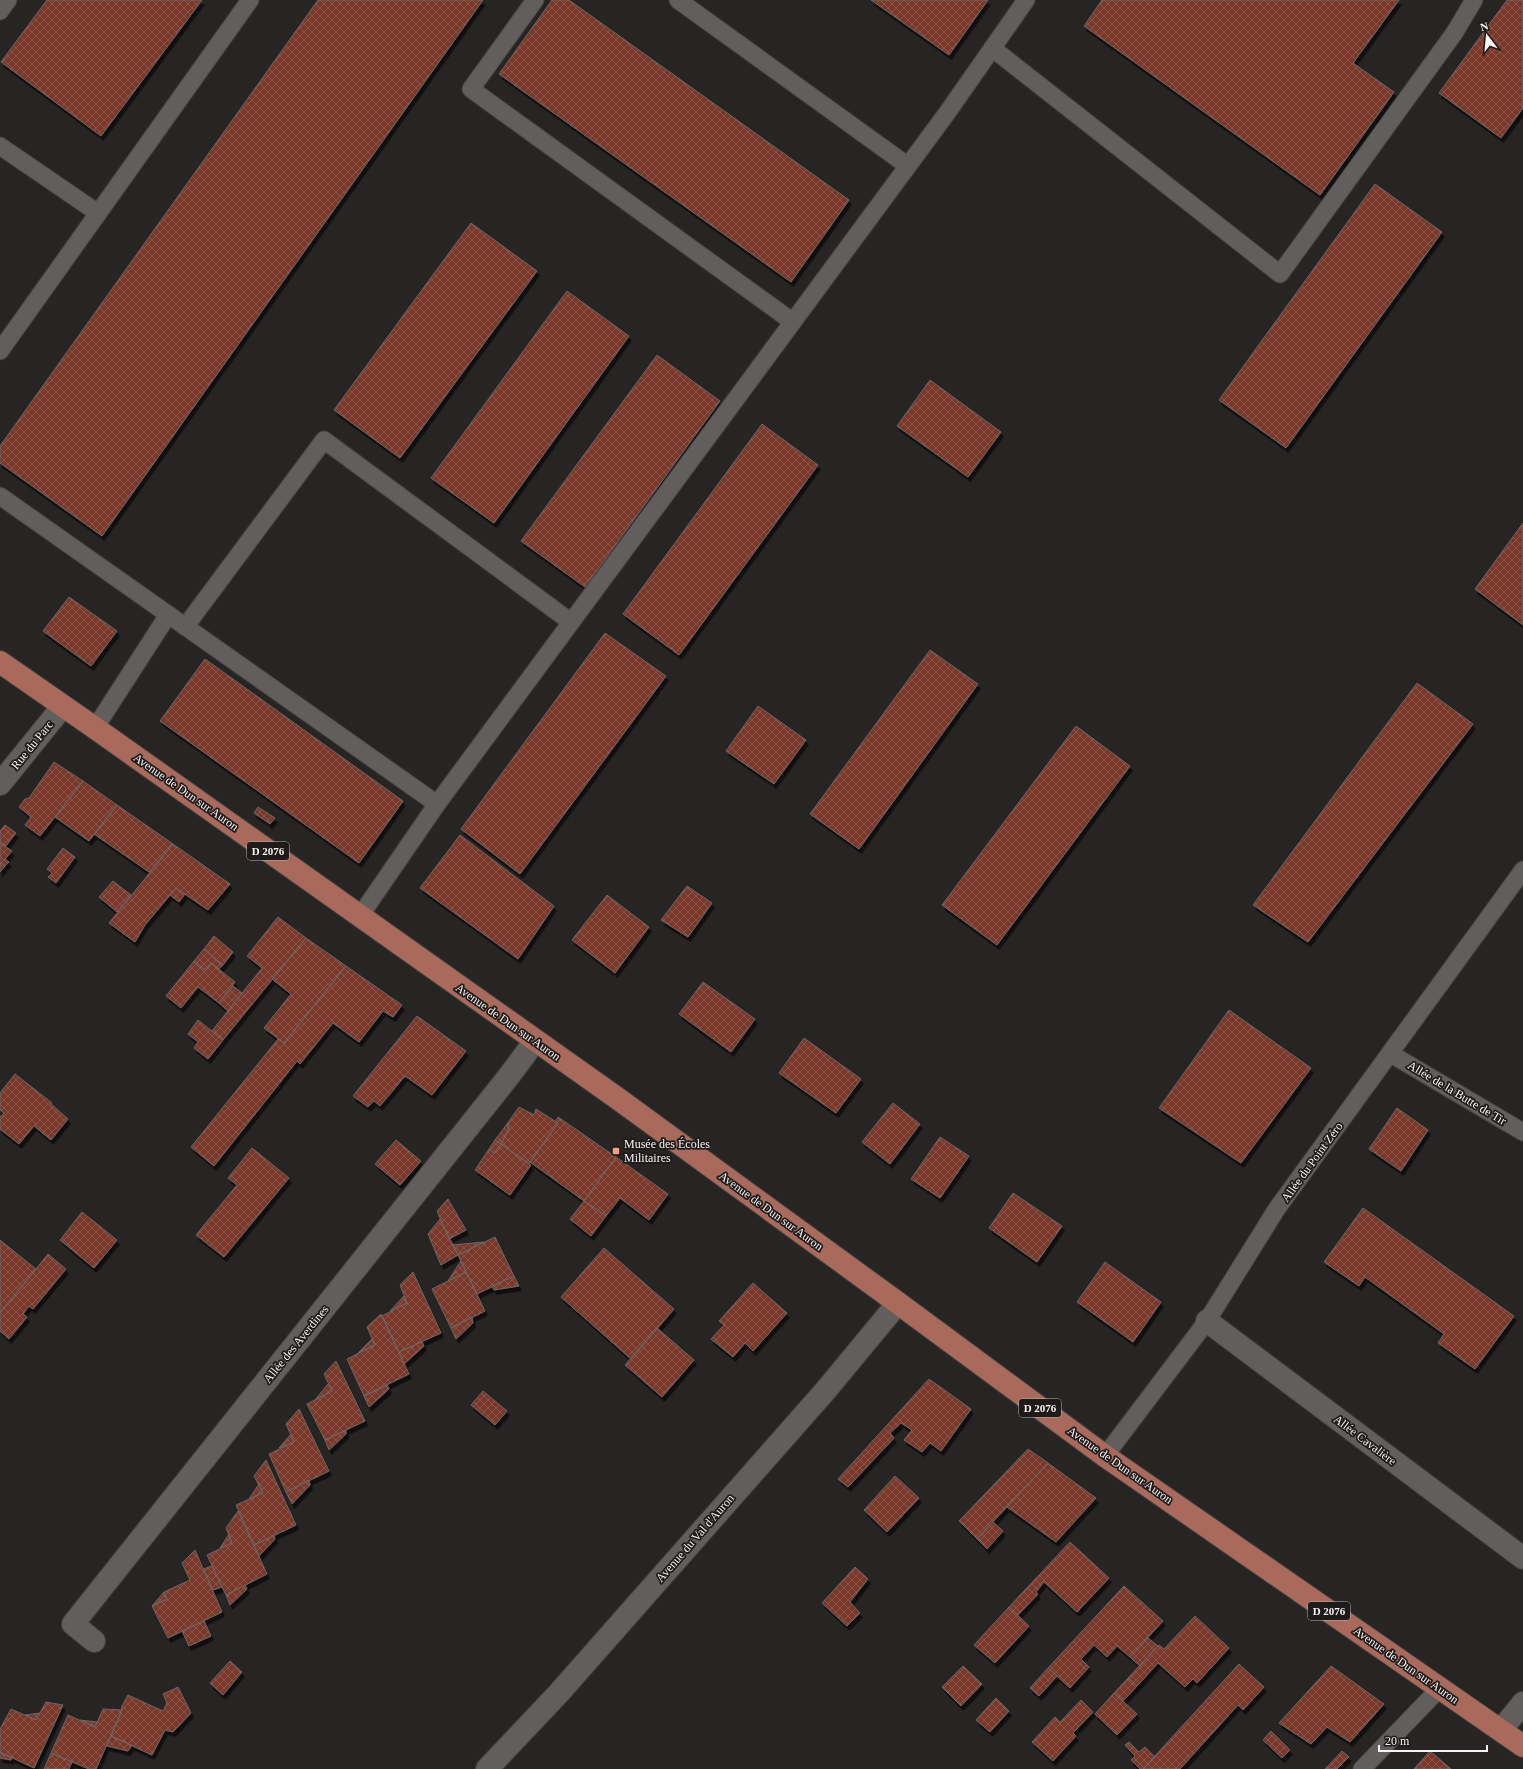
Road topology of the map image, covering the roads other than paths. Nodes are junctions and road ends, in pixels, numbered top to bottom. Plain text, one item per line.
1 (8, 0) edge
2 (250, 0) edge
3 (534, 0) edge
4 (678, 0) edge
5 (1026, 0) edge
6 (1474, 0) edge
7 (0, 11) edge
8 (992, 48) junction
9 (0, 146) edge
10 (908, 166) junction
11 (98, 213) junction
12 (793, 322) junction
13 (0, 351) edge
14 (0, 496) edge
15 (168, 615) junction
16 (571, 622) junction
17 (185, 627) junction
18 (0, 662) edge
19 (63, 706) junction
20 (95, 728) junction
21 (0, 784) edge
22 (437, 804) junction
23 (1523, 870) edge
24 (360, 916) junction
25 (535, 1041) junction
26 (1391, 1054) junction
27 (1523, 1132) edge
28 (898, 1303) junction
29 (1208, 1322) junction
30 (1105, 1456) junction
31 (1523, 1558) edge
32 (94, 1641) dead end
33 (1440, 1688) junction
34 (1523, 1703) edge
35 (1501, 1730) junction
36 (1523, 1746) edge
37 (487, 1769) edge
38 (1362, 1769) edge

1 - 7 lane
2 - 11 lane
3 - 12 lane
4 - 10 lane
5 - 8 lane
6 - 8 lane
8 - 10 lane
9 - 11 lane
10 - 12 lane
11 - 13 lane
12 - 16 lane
14 - 15 lane
15 - 17 lane
15 - 20 lane
16 - 17 lane
16 - 22 lane
17 - 22 lane
18 - 19 main road, Avenue de Dun sur Auron / D 2076
19 - 20 main road, Avenue de Dun sur Auron / D 2076
19 - 21 street, Rue du Parc
20 - 24 main road, Avenue de Dun sur Auron / D 2076
22 - 24 lane
23 - 26 lane, Allée du Point Zéro
24 - 25 main road, Avenue de Dun sur Auron / D 2076
25 - 28 main road, Avenue de Dun sur Auron / D 2076
25 - 32 street, Allée des Averdines
26 - 27 lane, Allée de la Butte de Tir
26 - 29 lane, Allée du Point Zéro
28 - 30 main road, Avenue de Dun sur Auron / D 2076
28 - 37 street, Avenue du Val d'Auron
29 - 30 lane, Allée du Point Zéro
29 - 31 street, Allée Cavalière
30 - 33 main road, Avenue de Dun sur Auron / D 2076
33 - 35 main road, Avenue de Dun sur Auron / D 2076
33 - 38 lane
34 - 35 street
35 - 36 main road, Avenue de Dun sur Auron / D 2076

